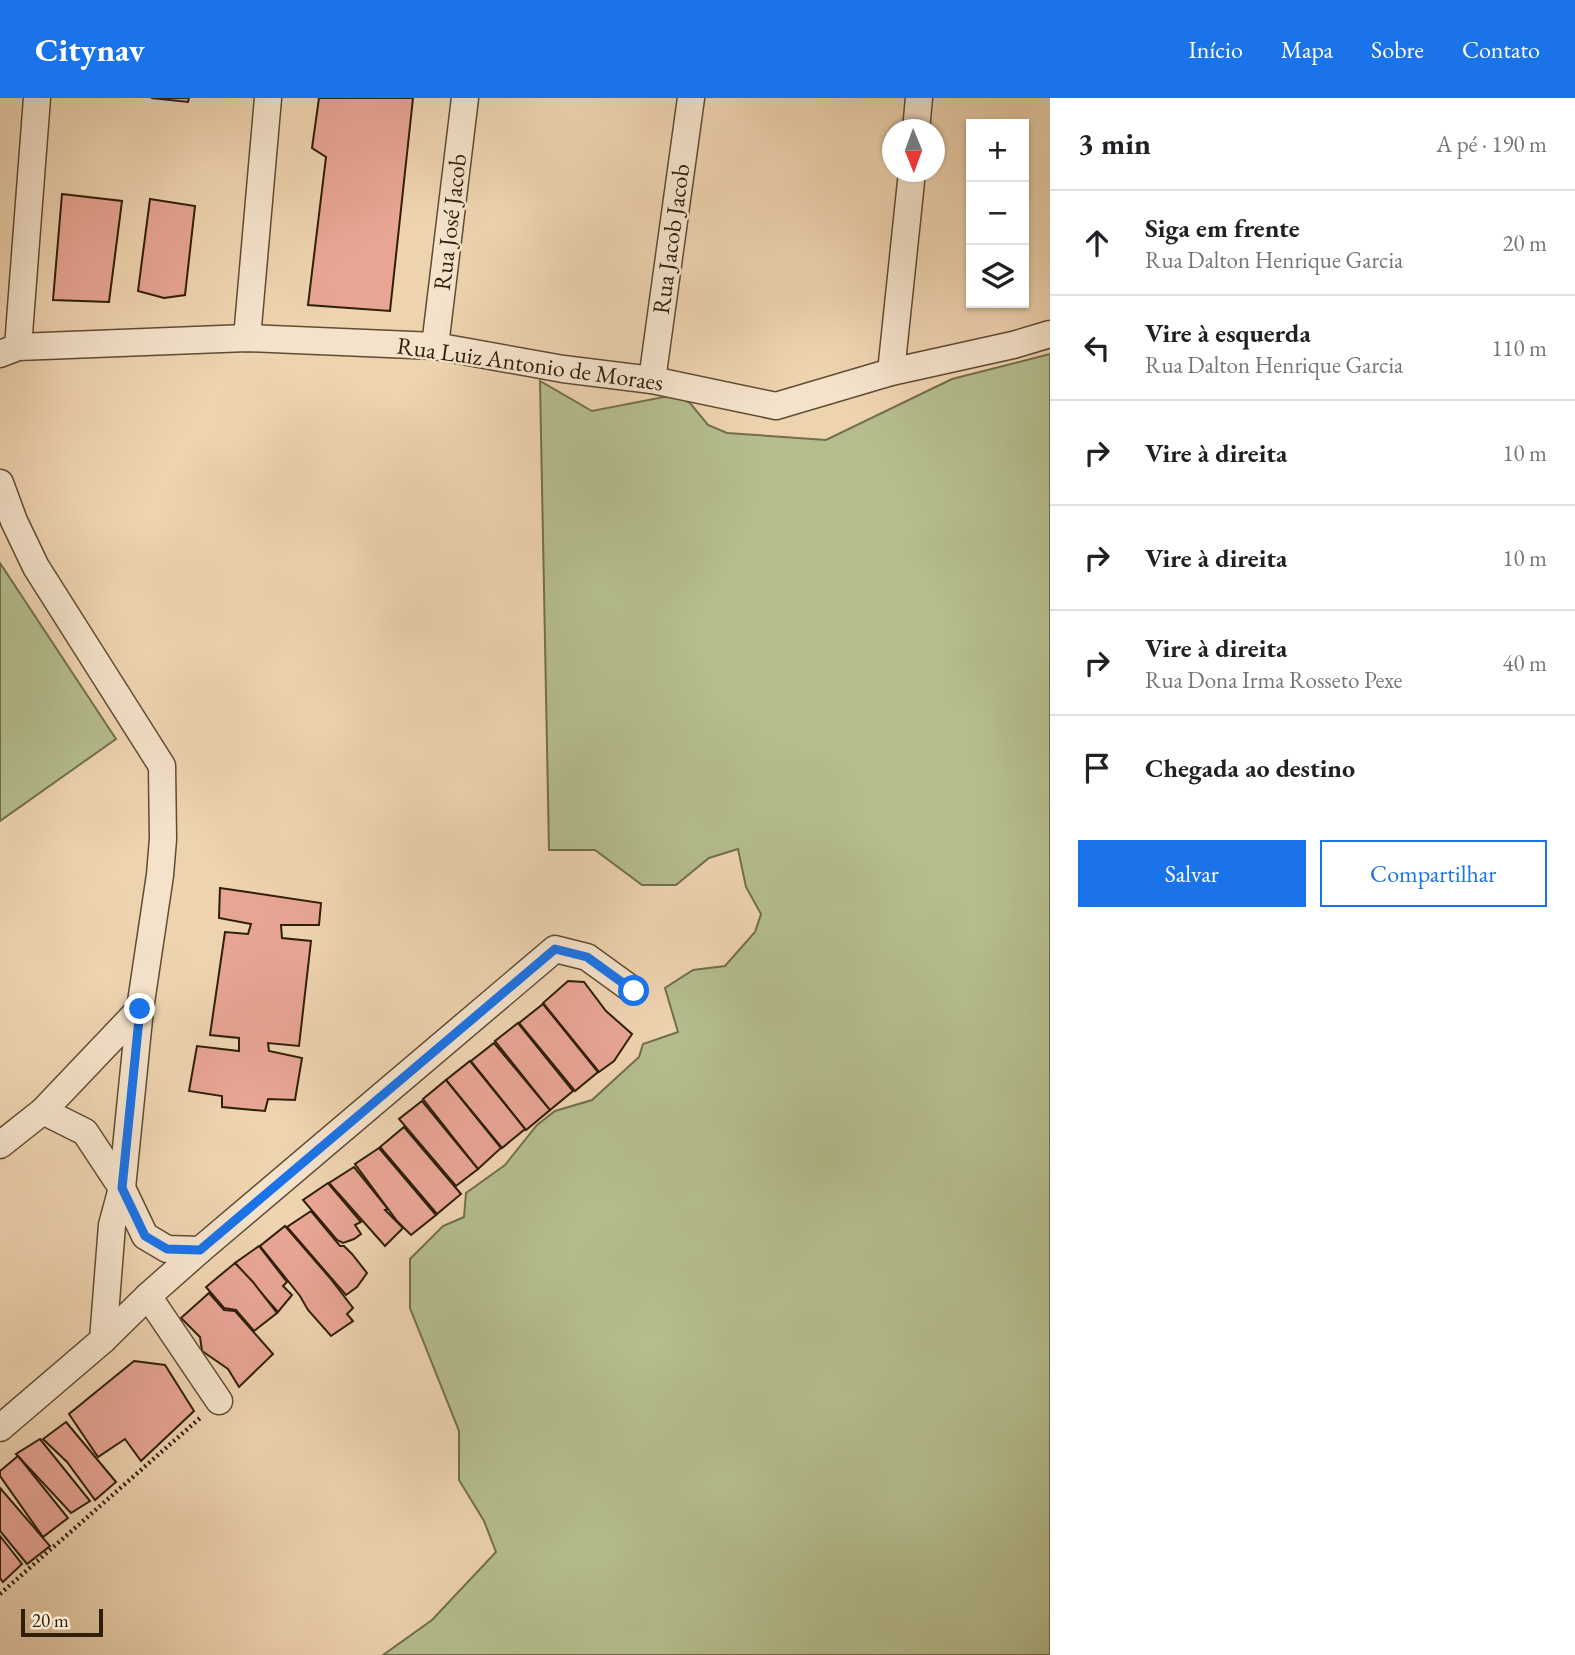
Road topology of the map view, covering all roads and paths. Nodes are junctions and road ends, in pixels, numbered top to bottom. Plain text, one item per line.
1 (37, 98) edge
2 (268, 98) edge
3 (465, 98) edge
4 (691, 98) edge
5 (919, 98) edge
6 (917, 119) edge
7 (911, 182) edge
8 (1050, 334) edge
9 (247, 338) junction
10 (435, 346) junction
11 (9, 351) edge
12 (891, 372) junction
13 (652, 380) junction
14 (0, 483) edge
15 (634, 991) dead end
16 (140, 1009) junction
17 (43, 1111) junction
18 (0, 1144) edge
19 (122, 1188) junction
20 (200, 1250) junction
21 (148, 1296) junction
22 (103, 1340) junction
23 (219, 1401) joint
24 (0, 1428) edge
25 (0, 1594) edge

1 - 11 street
2 - 9 street
3 - 10 street, Rua José Jacob
4 - 13 street, Rua Jacob Jacob
5 - 6 street
7 - 12 street
8 - 12 street, Rua Luiz Antonio de Moraes
9 - 10 street, Rua Luiz Antonio de Moraes
9 - 11 street, Rua Luiz Antonio de Moraes
10 - 13 street, Rua Luiz Antonio de Moraes
12 - 13 street, Rua Luiz Antonio de Moraes
14 - 16 street
15 - 20 street
16 - 17 street
16 - 19 street
17 - 18 street
17 - 19 street
19 - 20 street
19 - 22 street
20 - 21 street
21 - 22 street
21 - 23 street
22 - 24 street
23 - 25 path

